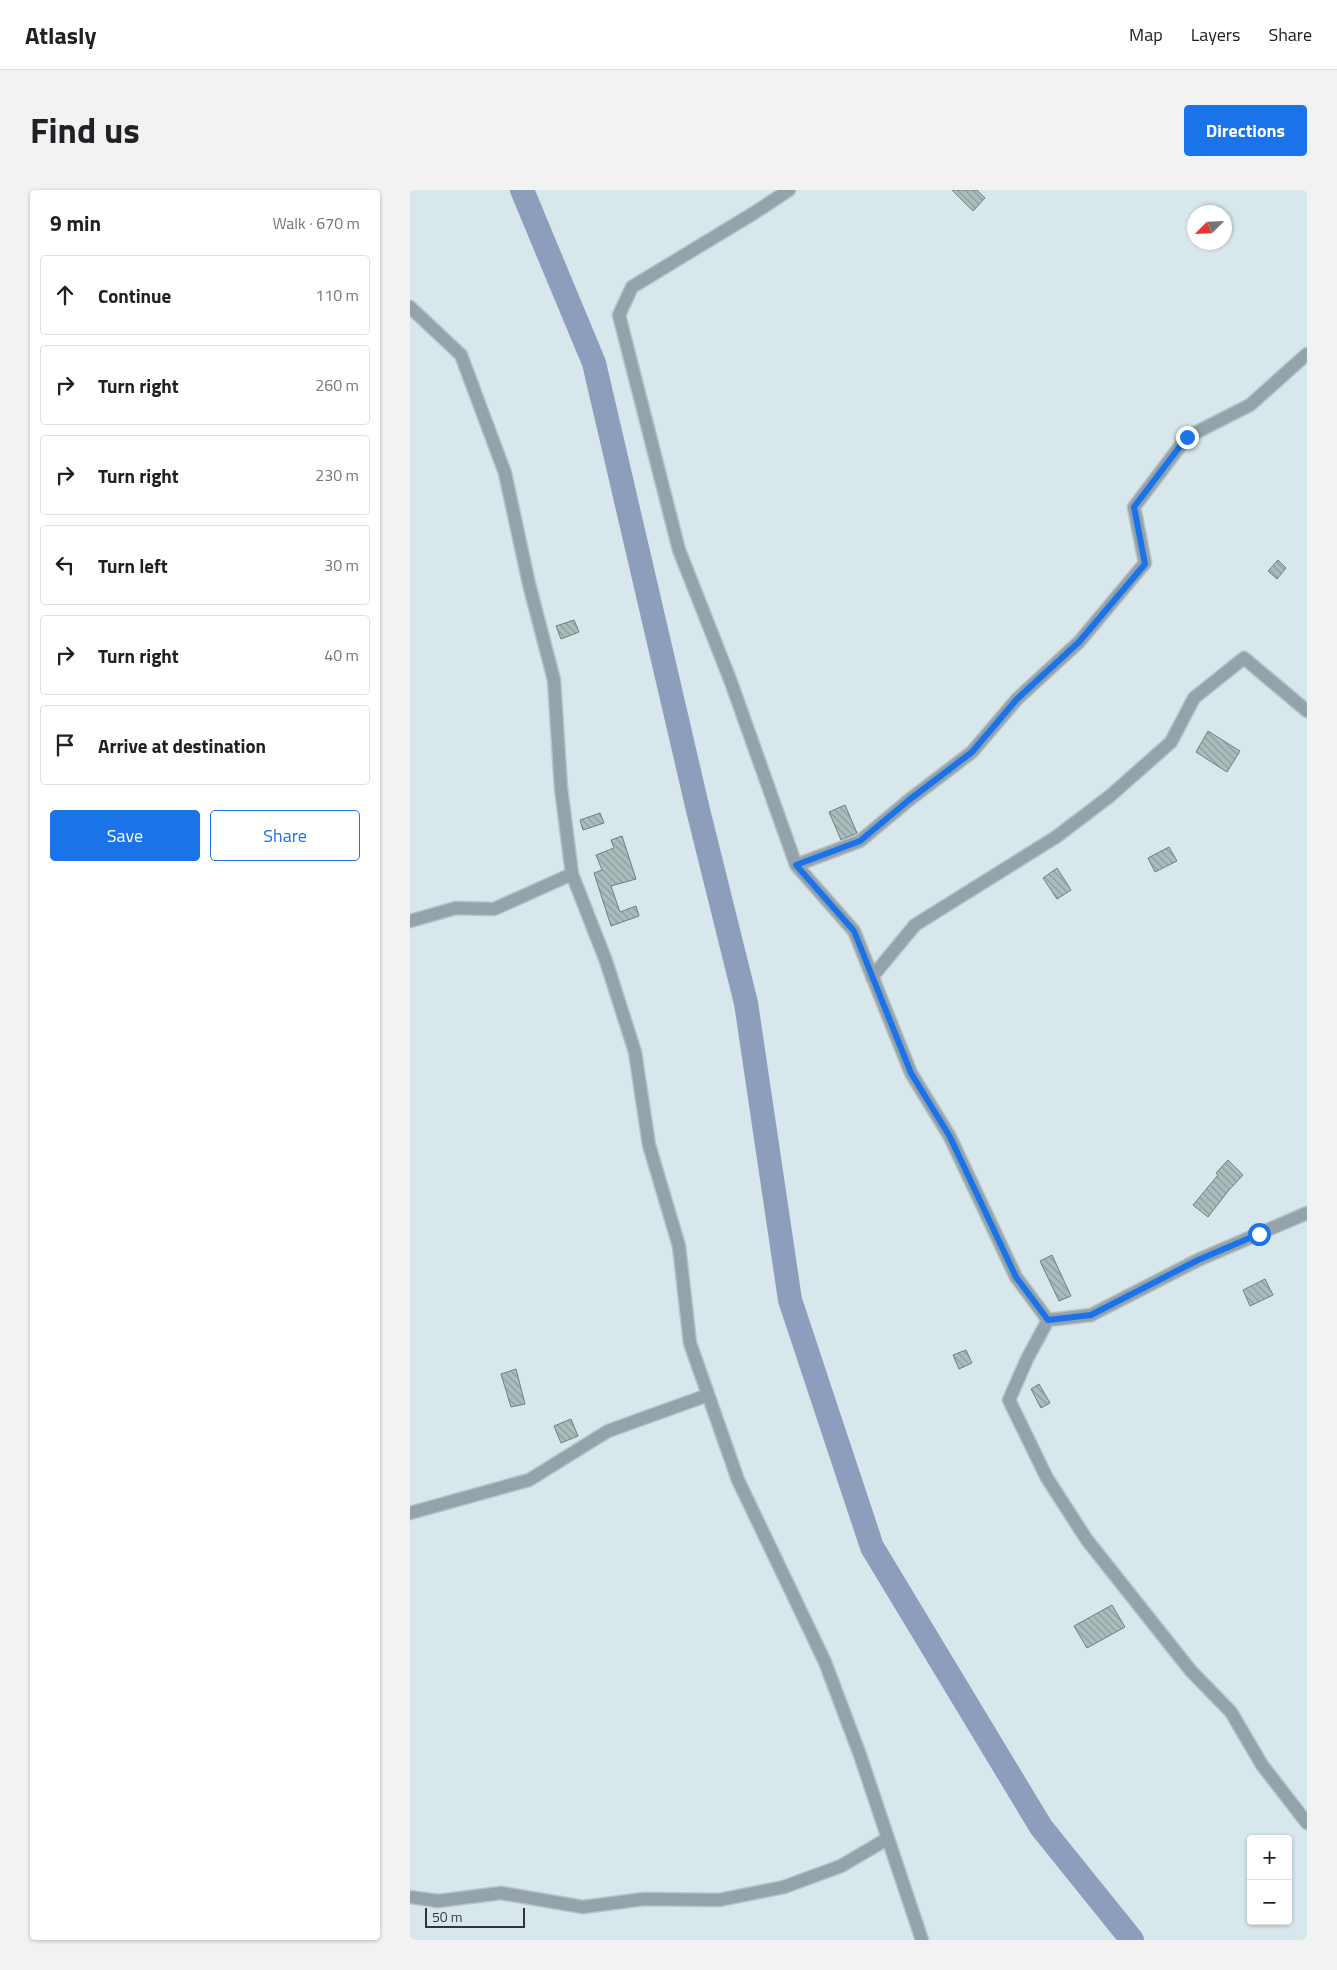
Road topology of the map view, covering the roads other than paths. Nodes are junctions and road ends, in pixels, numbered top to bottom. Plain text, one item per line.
1 (789, 190) edge
2 (410, 307) edge
3 (1307, 354) edge
4 (1307, 711) edge
5 (796, 865) junction
6 (572, 874) junction
7 (410, 921) edge
8 (872, 977) junction
9 (1307, 1213) edge
10 (1048, 1320) junction
11 (708, 1395) junction
12 (410, 1513) edge
13 (1307, 1823) edge
14 (887, 1839) junction
15 (410, 1897) edge
16 (922, 1940) edge

1 - 5 street
2 - 6 street
3 - 5 street
4 - 8 street
5 - 8 street
6 - 7 street
6 - 11 street
8 - 10 street
9 - 10 street
10 - 13 street
11 - 12 street
11 - 14 street
14 - 15 street
14 - 16 street

